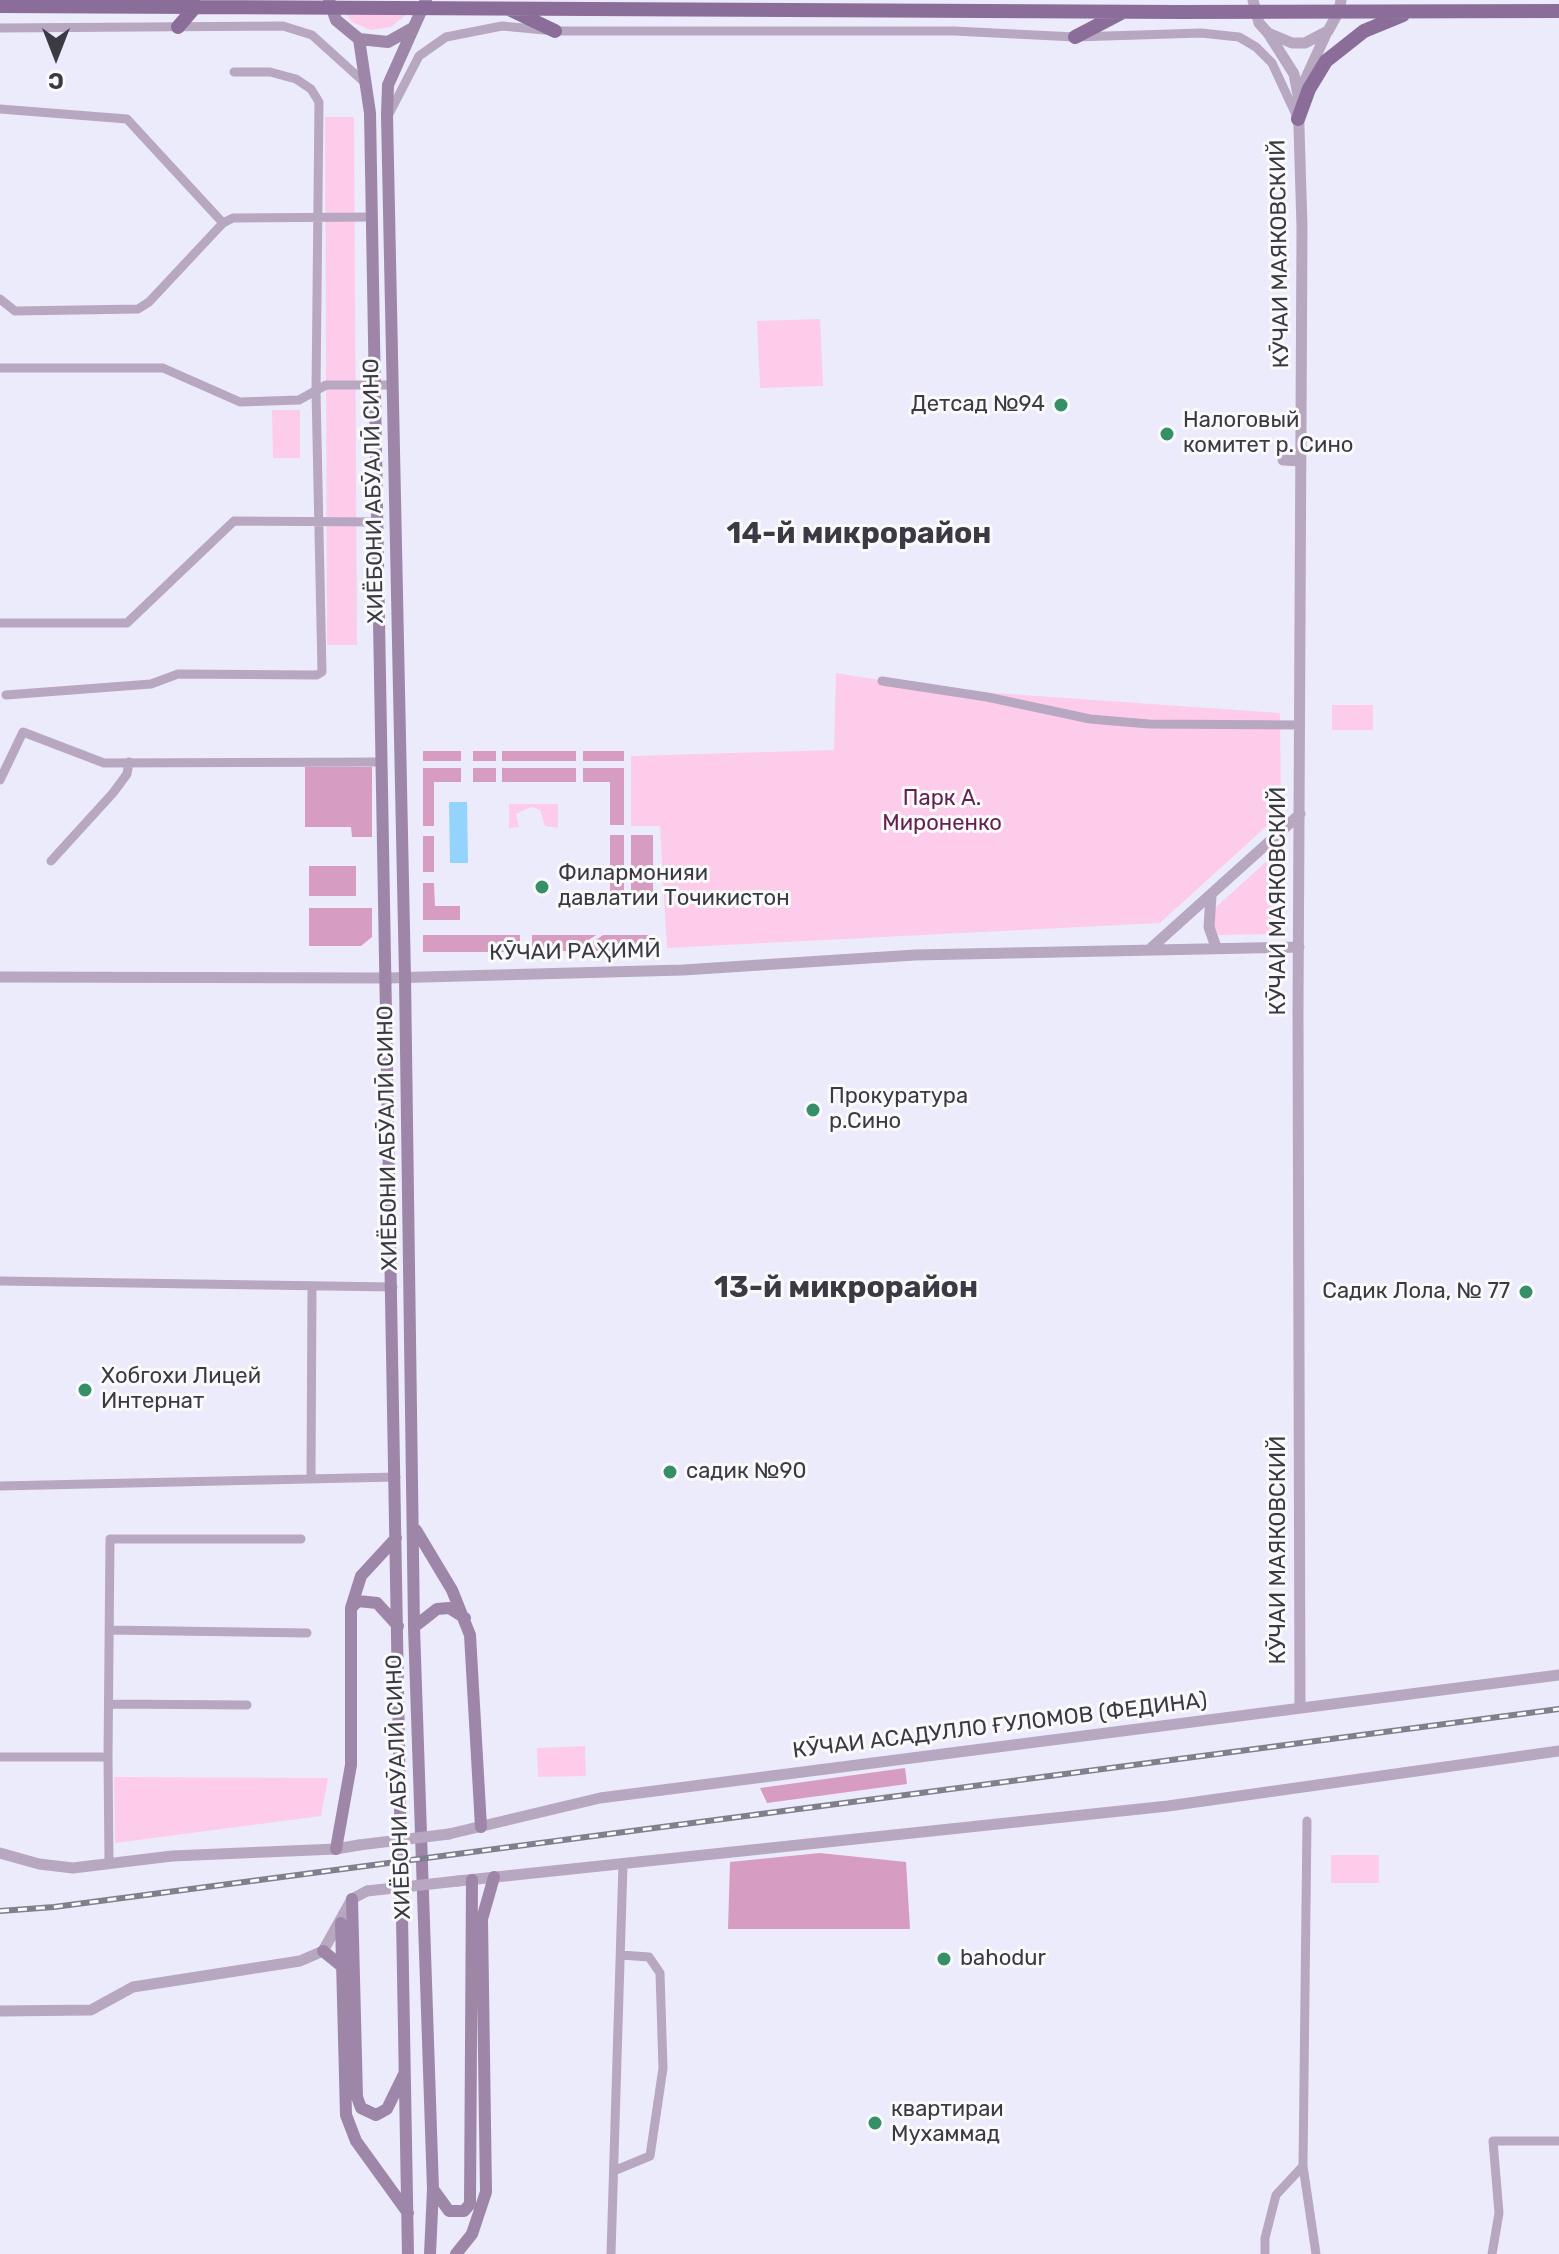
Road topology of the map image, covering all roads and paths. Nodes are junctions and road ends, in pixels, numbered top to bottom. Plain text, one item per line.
1 (329, 4) edge
2 (425, 4) edge
3 (1254, 5) edge
4 (0, 6) edge
5 (196, 6) junction
6 (1340, 6) edge
7 (507, 8) junction
8 (1412, 11) junction
9 (1559, 11) edge
10 (1125, 12) junction
11 (178, 27) junction
12 (413, 27) junction
13 (0, 28) edge
14 (555, 31) junction
15 (1328, 31) junction
16 (1268, 33) junction
17 (1075, 37) junction
18 (359, 39) junction
19 (234, 72) dead end
20 (364, 82) junction
21 (1298, 95) junction
22 (0, 109) edge
23 (387, 117) junction
24 (1298, 119) junction
25 (321, 217) junction
26 (372, 217) junction
27 (223, 223) junction
28 (0, 299) edge
29 (1, 366) edge
30 (375, 385) junction
31 (392, 385) junction
32 (316, 391) junction
33 (1283, 460) dead end
34 (1301, 461) junction
35 (319, 521) junction
36 (378, 522) junction
37 (0, 623) edge
38 (882, 681) dead end
39 (6, 695) dead end
40 (1300, 725) junction
41 (129, 762) junction
42 (382, 762) junction
43 (0, 780) edge
44 (1300, 814) junction
45 (51, 861) dead end
46 (1211, 896) junction
47 (1216, 947) junction
48 (1299, 947) junction
49 (1150, 949) junction
50 (0, 977) edge
51 (405, 977) junction
52 (387, 978) junction
53 (0, 1281) edge
54 (312, 1286) junction
55 (393, 1287) junction
56 (311, 1476) junction
57 (396, 1477) junction
58 (0, 1486) edge
59 (414, 1527) junction
60 (396, 1538) junction
61 (301, 1539) dead end
62 (351, 1608) junction
63 (467, 1621) junction
64 (398, 1626) junction
65 (414, 1627) junction
66 (109, 1630) junction
67 (307, 1633) dead end
68 (1559, 1675) edge
69 (109, 1704) junction
70 (247, 1705) dead end
71 (1300, 1708) junction
72 (1559, 1751) edge
73 (0, 1757) edge
74 (108, 1757) junction
75 (1307, 1821) dead end
76 (481, 1827) junction
77 (336, 1849) junction
78 (0, 1853) edge
79 (109, 1864) junction
80 (623, 1864) junction
81 (494, 1877) junction
82 (472, 1880) junction
83 (352, 1899) junction
84 (341, 1923) junction
85 (323, 1951) junction
86 (621, 1955) junction
87 (344, 1968) junction
88 (0, 2011) edge
89 (406, 2071) junction
90 (1559, 2141) edge
91 (1303, 2166) junction
92 (616, 2170) junction
93 (433, 2189) junction
94 (408, 2213) junction
95 (408, 2254) edge
96 (430, 2254) edge
97 (456, 2254) edge
98 (611, 2254) edge
99 (1265, 2254) edge
100 (1316, 2254) edge
101 (1492, 2254) edge

1 - 2 main road
1 - 5 main road
1 - 18 main road
2 - 7 main road
2 - 12 main road, ХИЁБОНИ АБӮАЛӢ СИНО
3 - 6 main road
3 - 10 main road
3 - 16 street, КӮЧАИ МАЯКОВСКИЙ
4 - 5 main road
5 - 11 main road
6 - 8 main road
6 - 15 street, КӮЧАИ МАЯКОВСКИЙ
7 - 10 main road
7 - 14 main road
8 - 9 main road
8 - 24 main road
10 - 17 main road
11 - 13 street
11 - 20 street
12 - 18 main road
12 - 23 main road, ХИЁБОНИ АБӮАЛӢ СИНО
14 - 17 street
14 - 23 street
15 - 16 street
15 - 21 street, КӮЧАИ МАЯКОВСКИЙ
16 - 21 street, КӮЧАИ МАЯКОВСКИЙ
17 - 24 street
18 - 20 main road, ХИЁБОНИ АБӮАЛӢ СИНО
19 - 25 street
20 - 26 main road, ХИЁБОНИ АБӮАЛӢ СИНО
21 - 24 street, КӮЧАИ МАЯКОВСКИЙ
22 - 27 street
23 - 31 main road, ХИЁБОНИ АБӮАЛӢ СИНО
24 - 34 street, КӮЧАИ МАЯКОВСКИЙ
25 - 26 street
25 - 27 street
25 - 32 street
26 - 30 main road, ХИЁБОНИ АБӮАЛӢ СИНО
27 - 28 street
29 - 32 street
30 - 31 street
30 - 32 street
30 - 36 main road, ХИЁБОНИ АБӮАЛӢ СИНО
31 - 51 main road, ХИЁБОНИ АБӮАЛӢ СИНО
32 - 35 street
33 - 34 street
34 - 40 street, КӮЧАИ МАЯКОВСКИЙ
35 - 36 street
35 - 37 street
35 - 39 street
36 - 42 main road, ХИЁБОНИ АБӮАЛӢ СИНО
38 - 40 street
40 - 44 street, КӮЧАИ МАЯКОВСКИЙ
41 - 42 street
41 - 43 street
41 - 45 street
42 - 52 main road, ХИЁБОНИ АБӮАЛӢ СИНО
44 - 46 street
44 - 48 street, КӮЧАИ МАЯКОВСКИЙ
46 - 47 street
46 - 49 street
47 - 48 street, КӮЧАИ РАҲИМӢ
47 - 49 street, КӮЧАИ РАҲИМӢ
48 - 71 street, КӮЧАИ МАЯКОВСКИЙ
49 - 51 street, КӮЧАИ РАҲИМӢ
50 - 52 street, КӮЧАИ РАҲИМӢ
51 - 52 street, КӮЧАИ РАҲИМӢ
51 - 59 main road, ХИЁБОНИ АБӮАЛӢ СИНО
52 - 55 main road, ХИЁБОНИ АБӮАЛӢ СИНО
53 - 54 street
54 - 55 street
54 - 56 street
55 - 57 main road, ХИЁБОНИ АБӮАЛӢ СИНО
56 - 57 street
56 - 58 street
57 - 60 main road, ХИЁБОНИ АБӮАЛӢ СИНО
59 - 63 main road
59 - 65 main road, ХИЁБОНИ АБӮАЛӢ СИНО
60 - 62 main road
60 - 64 main road, ХИЁБОНИ АБӮАЛӢ СИНО
61 - 66 street
62 - 64 main road
62 - 77 main road
63 - 65 main road
63 - 76 main road
64 - 89 main road, ХИЁБОНИ АБӮАЛӢ СИНО
65 - 93 main road, ХИЁБОНИ АБӮАЛӢ СИНО
66 - 67 street
66 - 69 street
68 - 71 street, КӮЧАИ АСАДУЛЛО ҒУЛОМОВ (ФЕДИНА)
69 - 70 street
69 - 74 street
71 - 76 street, КӮЧАИ АСАДУЛЛО ҒУЛОМОВ (ФЕДИНА)
72 - 80 street
73 - 74 street
74 - 79 street
75 - 91 street
76 - 77 street, КӮЧАИ АСАДУЛЛО ҒУЛОМОВ (ФЕДИНА), bridge
77 - 79 street
78 - 79 street
80 - 81 street
80 - 86 street
81 - 82 street
81 - 97 main road
82 - 83 street, bridge
82 - 93 main road
83 - 84 street
83 - 89 main road
84 - 85 street
84 - 87 main road
85 - 87 main road
85 - 88 street
86 - 92 street
86 - 92 street
87 - 94 main road
89 - 94 main road, ХИЁБОНИ АБӮАЛӢ СИНО
90 - 101 street
91 - 99 street
91 - 100 street
92 - 98 street
93 - 96 main road, ХИЁБОНИ АБӮАЛӢ СИНО
94 - 95 main road, ХИЁБОНИ АБӮАЛӢ СИНО

